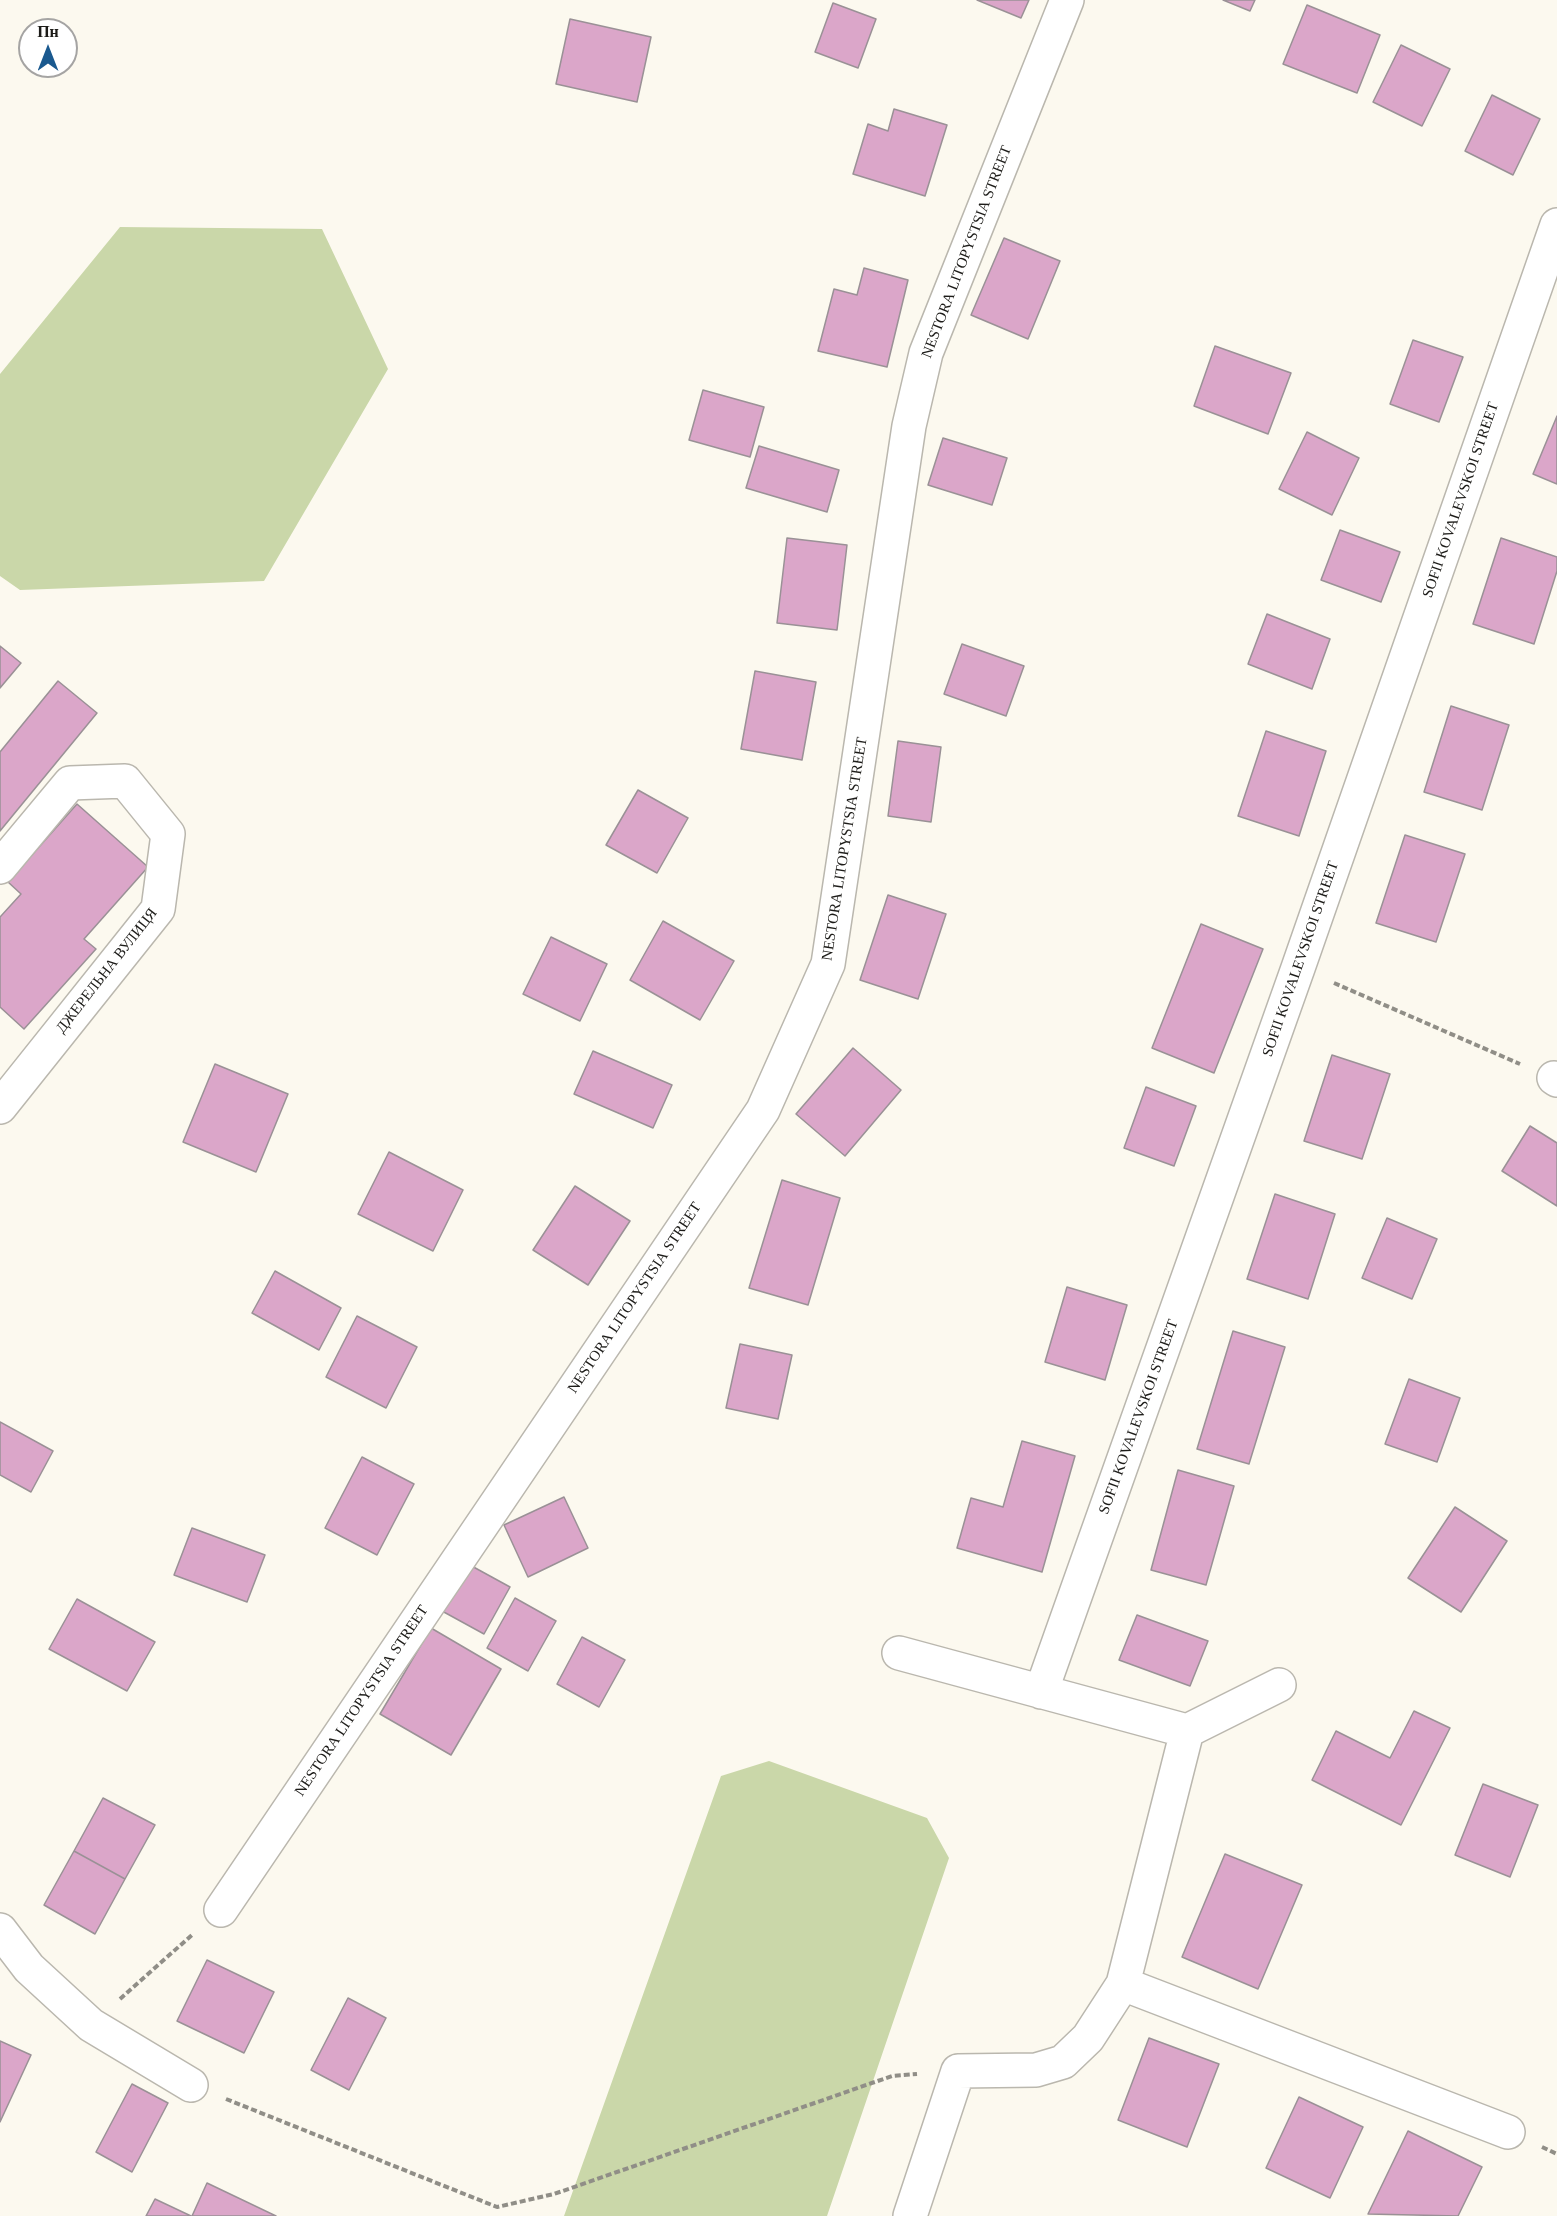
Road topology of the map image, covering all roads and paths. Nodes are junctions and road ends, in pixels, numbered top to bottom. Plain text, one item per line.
1 (1067, 0) edge
2 (1557, 225) edge
3 (0, 867) edge
4 (1298, 968) junction
5 (1555, 1079) edge
6 (0, 1107) edge
7 (899, 1653) dead end
8 (1280, 1685) dead end
9 (1041, 1692) junction
10 (1187, 1731) junction
11 (220, 1910) joint
12 (0, 1930) edge
13 (1123, 1984) junction
14 (90, 2025) junction
15 (958, 2071) junction
16 (191, 2085) joint
17 (1508, 2132) dead end
18 (910, 2216) edge

1 - 11 street, NESTORA LITOPYSTSIA STREET
2 - 4 street, SOFII KOVALEVSKOI STREET
3 - 6 street, ДЖЕРЕЛЬНА ВУЛИЦЯ
4 - 5 path
4 - 9 street, SOFII KOVALEVSKOI STREET
7 - 9 street
8 - 10 street
9 - 10 street
10 - 13 street
11 - 14 path
12 - 14 street
13 - 15 street
13 - 17 street
14 - 16 street
15 - 16 path
15 - 18 street

